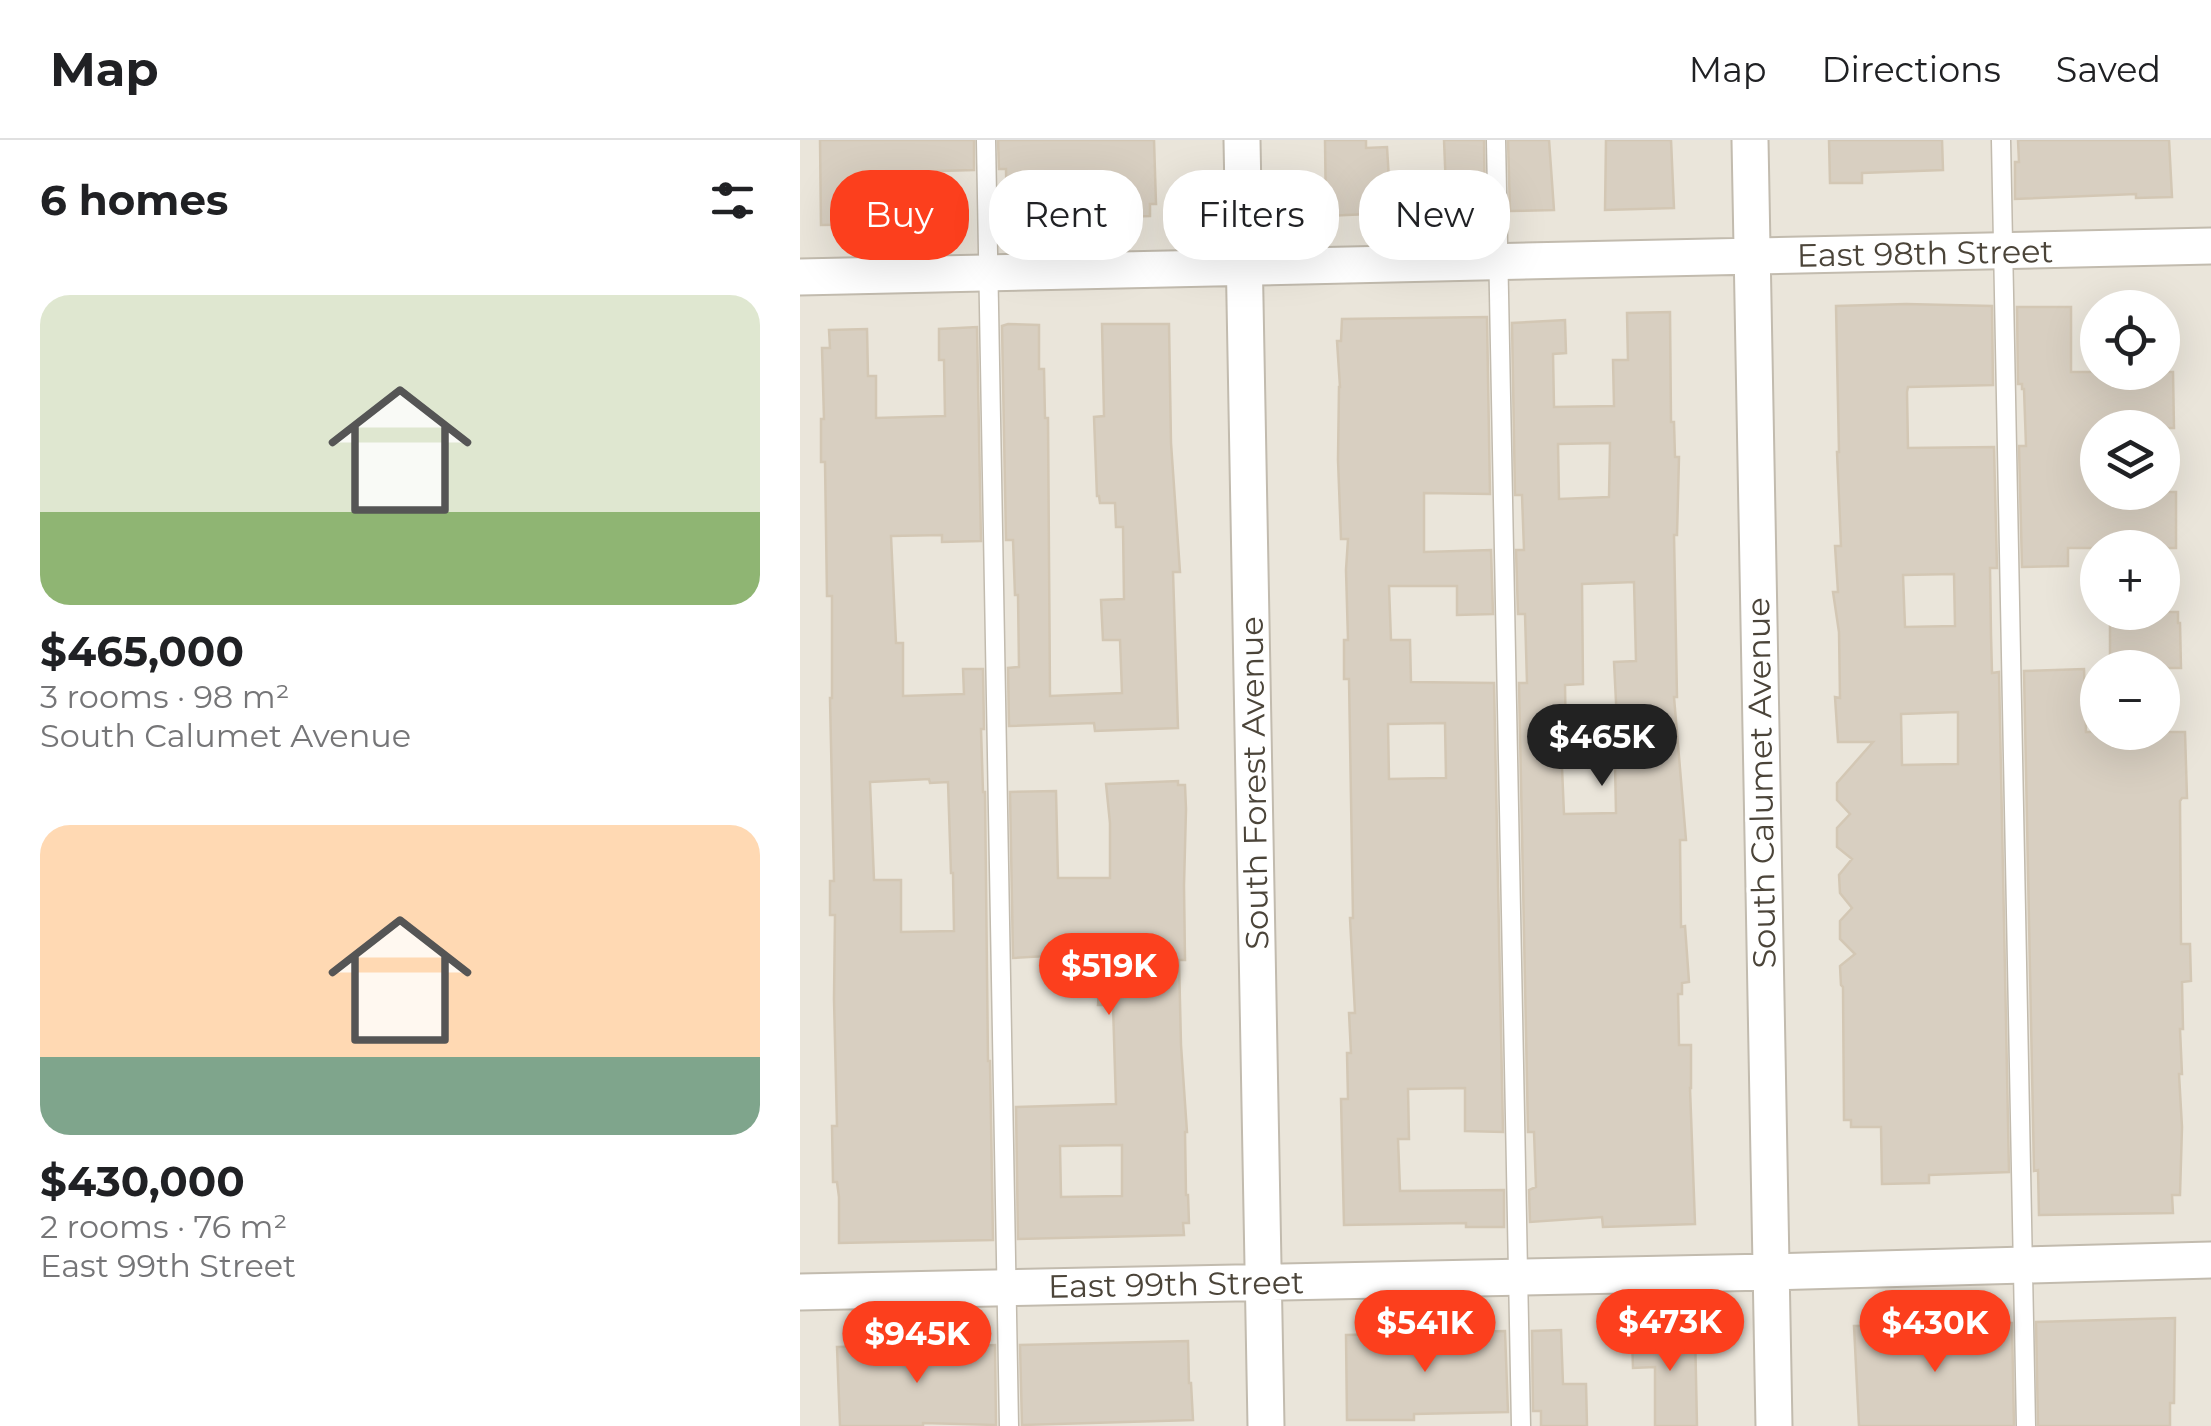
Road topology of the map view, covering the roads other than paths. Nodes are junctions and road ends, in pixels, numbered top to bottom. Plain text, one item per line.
1 (986, 140) edge
2 (1242, 140) edge
3 (1496, 140) edge
4 (1750, 140) edge
5 (2001, 140) edge
6 (2211, 246) edge
7 (2003, 251) junction
8 (1752, 256) junction
9 (1498, 262) junction
10 (1244, 267) junction
11 (989, 272) junction
12 (800, 277) edge
13 (2211, 1260) edge
14 (2023, 1265) junction
15 (1770, 1272) junction
16 (1518, 1277) junction
17 (1263, 1282) junction
18 (1007, 1287) junction
19 (800, 1292) edge
20 (1010, 1426) edge
21 (1266, 1426) edge
22 (1521, 1426) edge
23 (1774, 1426) edge
24 (2026, 1426) edge

1 - 11 lane
2 - 10 street, South Forest Avenue
3 - 9 lane
4 - 8 street, South Calumet Avenue
5 - 7 lane
6 - 7 street, East 98th Street
7 - 8 street, East 98th Street
7 - 14 lane
8 - 9 street, East 98th Street
8 - 15 street, South Calumet Avenue
9 - 10 street, East 98th Street
9 - 16 lane
10 - 11 street, East 98th Street
10 - 17 street, South Forest Avenue
11 - 12 street, East 98th Street
11 - 18 lane
13 - 14 street, East 99th Street
14 - 15 street, East 99th Street
14 - 24 lane
15 - 16 street, East 99th Street
15 - 23 street, South Calumet Avenue
16 - 17 street, East 99th Street
16 - 22 lane
17 - 18 street, East 99th Street
17 - 21 street, South Forest Avenue
18 - 19 street, East 99th Street
18 - 20 lane

